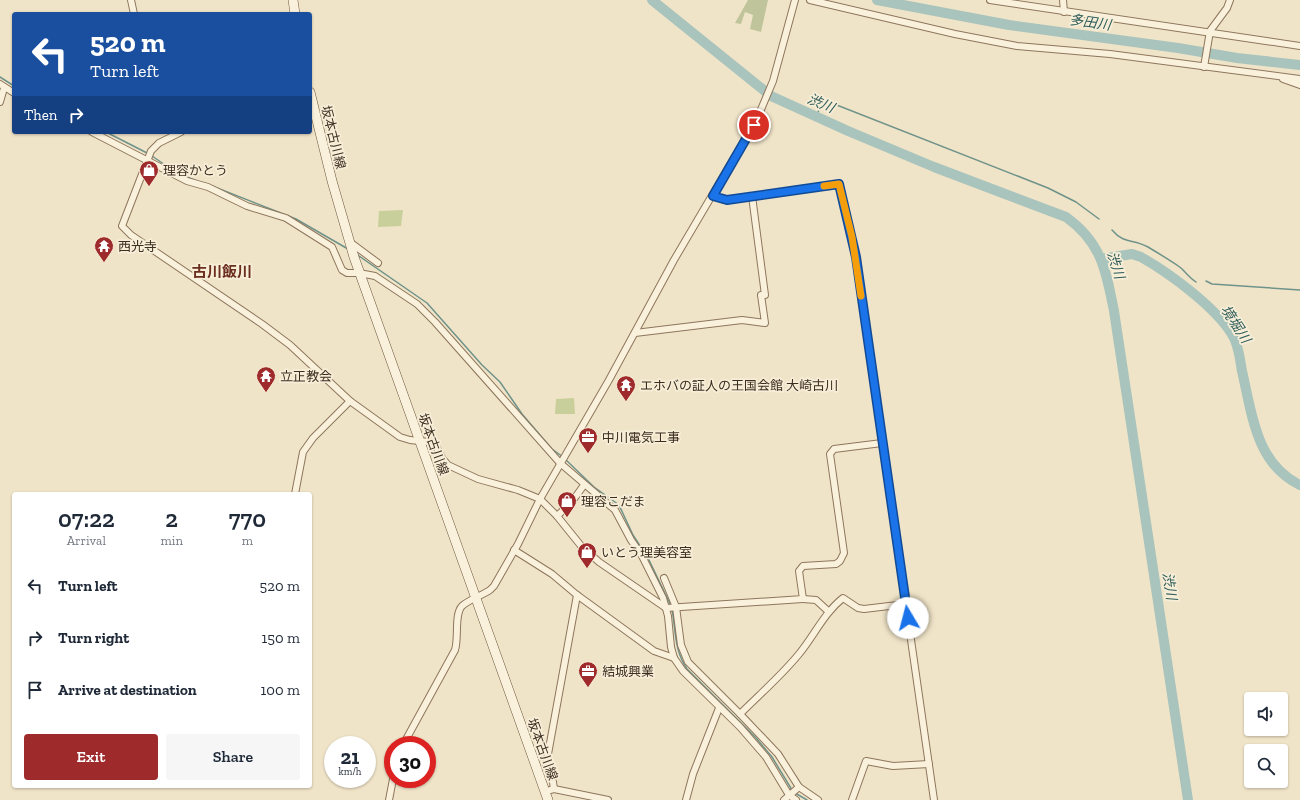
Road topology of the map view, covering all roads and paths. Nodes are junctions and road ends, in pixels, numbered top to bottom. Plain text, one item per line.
1 (131, 0) edge
2 (293, 0) edge
3 (795, 0) edge
4 (810, 0) edge
5 (990, 0) edge
6 (1063, 0) edge
7 (1230, 0) edge
8 (134, 12) edge
9 (295, 12) edge
10 (1064, 12) junction
11 (1210, 33) junction
12 (1300, 46) edge
13 (1205, 65) junction
14 (1278, 76) junction
15 (1300, 79) edge
16 (1300, 85) edge
17 (2, 86) edge
18 (12, 92) edge
19 (0, 102) edge
20 (312, 112) edge
21 (96, 134) edge
22 (177, 134) edge
23 (148, 161) junction
24 (713, 196) junction
25 (752, 196) junction
26 (350, 243) junction
27 (378, 263) dead end
28 (359, 273) junction
29 (635, 333) junction
30 (350, 401) junction
31 (420, 442) junction
32 (882, 443) junction
33 (561, 462) junction
34 (584, 485) junction
35 (295, 492) edge
36 (540, 499) junction
37 (558, 516) junction
38 (514, 550) junction
39 (664, 578) dead end
40 (577, 595) junction
41 (476, 598) junction
42 (803, 599) junction
43 (906, 604) junction
44 (671, 608) junction
45 (828, 611) junction
46 (674, 658) junction
47 (727, 702) junction
48 (720, 708) junction
49 (740, 714) junction
50 (408, 736) edge
51 (929, 764) junction
52 (391, 788) edge
53 (798, 788) junction
54 (549, 794) edge
55 (790, 794) junction
56 (389, 800) edge
57 (608, 800) edge
58 (686, 800) edge
59 (784, 800) edge
60 (796, 800) edge
61 (818, 800) edge
62 (852, 800) edge
63 (934, 800) edge

1 - 8 street
2 - 9 main road
3 - 24 street
4 - 13 street
5 - 10 street
6 - 10 street
7 - 11 street
10 - 11 street
11 - 12 street
11 - 13 street
13 - 14 street
14 - 15 street
14 - 16 street
17 - 18 street
17 - 19 street
20 - 26 main road, 坂本古川線
21 - 23 street
22 - 23 street
23 - 28 street
23 - 30 street
24 - 25 street
24 - 29 street
25 - 29 street
25 - 32 street
26 - 27 street
26 - 28 main road, 坂本古川線
28 - 31 main road, 坂本古川線
28 - 33 street
29 - 33 street
30 - 31 street
30 - 35 street
31 - 36 street
31 - 41 main road, 坂本古川線
32 - 42 street
32 - 43 street
33 - 34 street
33 - 36 street
34 - 37 street
34 - 44 street
36 - 37 street
36 - 38 street
37 - 44 street
38 - 40 street
38 - 41 street
39 - 44 street
40 - 46 street
40 - 54 street
41 - 50 street
41 - 54 main road, 坂本古川線
42 - 44 street
42 - 45 street
43 - 45 street
43 - 51 street
44 - 46 street
44 - 47 street
45 - 49 street
46 - 48 street
47 - 48 street
47 - 49 street
48 - 55 street
48 - 58 street
49 - 53 street
51 - 62 street
51 - 63 street
52 - 56 street
53 - 55 street
53 - 61 street
54 - 57 street
55 - 59 street
55 - 60 street

